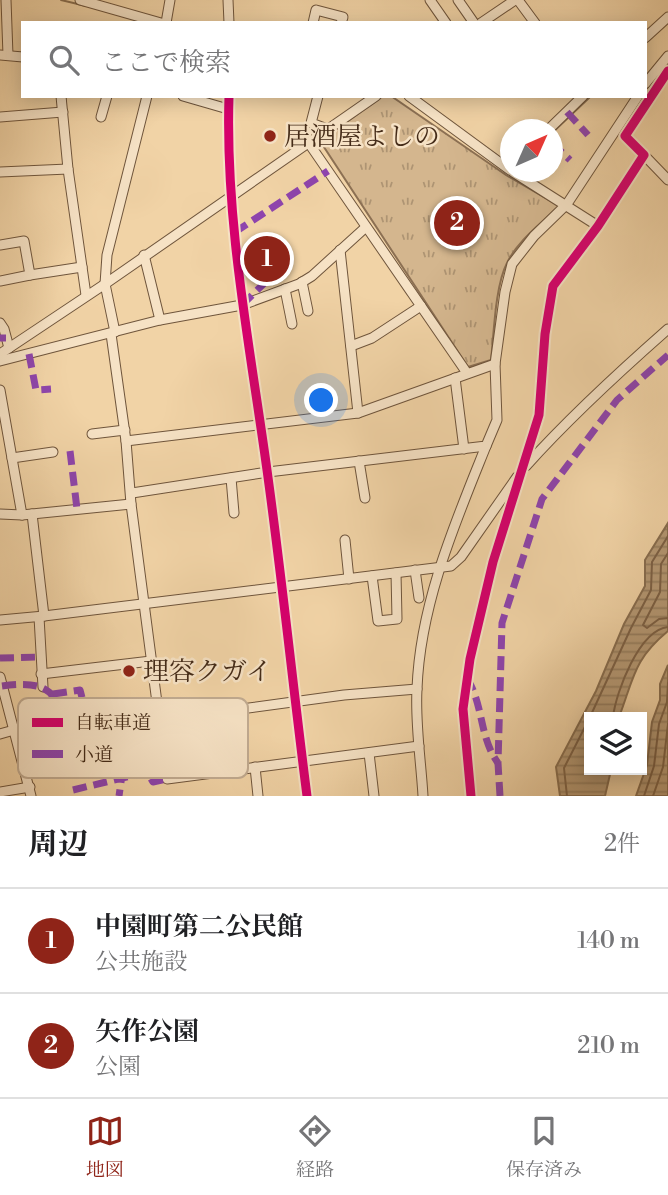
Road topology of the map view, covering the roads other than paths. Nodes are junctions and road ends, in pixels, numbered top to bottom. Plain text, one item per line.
1 (6, 0) edge
2 (80, 0) edge
3 (170, 0) edge
4 (228, 0) edge
5 (430, 0) edge
6 (458, 0) edge
7 (517, 0) edge
8 (105, 4) edge
9 (668, 17) edge
10 (155, 21) edge
11 (166, 21) edge
12 (229, 21) edge
13 (313, 21) edge
14 (342, 21) edge
15 (445, 21) edge
16 (473, 21) edge
17 (484, 21) edge
18 (534, 21) edge
19 (647, 36) edge
20 (4, 55) edge
21 (668, 56) edge
22 (668, 71) edge
23 (647, 82) edge
24 (61, 98) edge
25 (106, 98) edge
26 (146, 98) edge
27 (190, 98) edge
28 (229, 98) edge
29 (317, 98) edge
30 (373, 98) edge
31 (412, 98) edge
32 (581, 98) edge
33 (637, 98) edge
34 (228, 109) junction
35 (63, 112) junction
36 (0, 117) edge
37 (101, 117) dead end
38 (559, 119) edge
39 (327, 128) junction
40 (307, 142) junction
41 (644, 155) junction
42 (500, 162) edge
43 (68, 169) junction
44 (0, 172) edge
45 (668, 180) edge
46 (529, 182) edge
47 (232, 194) junction
48 (567, 204) junction
49 (598, 226) junction
50 (366, 227) junction
51 (0, 245) edge
52 (341, 250) junction
53 (144, 255) junction
54 (82, 267) junction
55 (30, 275) junction
56 (0, 281) edge
57 (302, 282) junction
58 (105, 284) junction
59 (285, 289) junction
60 (86, 295) junction
61 (242, 305) junction
62 (421, 306) junction
63 (308, 311) dead end
64 (160, 320) junction
65 (0, 323) edge
66 (292, 324) dead end
67 (668, 329) edge
68 (113, 333) junction
69 (351, 346) junction
70 (4, 351) edge
71 (0, 361) edge
72 (495, 364) junction
73 (467, 373) junction
74 (455, 378) junction
75 (0, 390) edge
76 (358, 413) junction
77 (261, 425) junction
78 (125, 430) junction
79 (92, 434) dead end
80 (126, 441) junction
81 (486, 446) junction
82 (464, 449) junction
83 (53, 452) dead end
84 (12, 458) junction
85 (359, 461) junction
86 (522, 469) junction
87 (268, 472) junction
88 (231, 478) junction
89 (132, 493) junction
90 (365, 498) dead end
91 (131, 504) junction
92 (234, 513) dead end
93 (0, 514) edge
94 (27, 514) junction
95 (345, 540) dead end
96 (440, 567) junction
97 (415, 570) junction
98 (396, 573) junction
99 (372, 576) junction
100 (349, 579) junction
101 (281, 588) junction
102 (419, 598) dead end
103 (145, 604) junction
104 (42, 617) junction
105 (0, 620) edge
106 (151, 661) junction
107 (41, 674) junction
108 (0, 677) edge
109 (43, 687) dead end
110 (416, 689) junction
111 (157, 698) edge
112 (296, 703) junction
113 (248, 709) edge
114 (14, 730) junction
115 (0, 734) edge
116 (18, 746) edge
117 (419, 746) junction
118 (369, 753) junction
119 (302, 760) junction
120 (255, 767) junction
121 (248, 768) edge
122 (0, 792) edge
123 (30, 792) edge
124 (258, 796) edge
125 (307, 796) edge
126 (374, 796) edge
127 (424, 796) edge
128 (471, 796) edge

1 - 20 street
2 - 8 street
3 - 11 street
4 - 12 street
5 - 15 street
6 - 16 street
7 - 17 street
7 - 18 street
8 - 10 street
9 - 19 street
13 - 14 street
21 - 23 street
22 - 41 street
24 - 35 street
25 - 37 street
26 - 58 street
27 - 34 street
28 - 34 street
29 - 39 street
30 - 39 street
31 - 42 street
32 - 38 street
33 - 48 street
34 - 47 street
35 - 36 street
35 - 43 street
39 - 40 street
40 - 47 street
40 - 50 street
41 - 45 street
41 - 49 street
43 - 44 street
43 - 54 street
46 - 48 street
47 - 53 street
47 - 61 street
48 - 49 street
48 - 72 street
49 - 86 street
50 - 52 street
50 - 62 street
51 - 55 street
52 - 57 street
52 - 69 street
53 - 58 street
53 - 64 street
54 - 55 street
54 - 60 street
55 - 56 street
57 - 59 street
57 - 63 street
58 - 60 street
58 - 68 street
59 - 61 street
59 - 66 street
60 - 70 street
61 - 64 street
61 - 77 street
62 - 69 street
62 - 73 street
64 - 68 street
65 - 70 street
67 - 86 street
68 - 71 street
68 - 78 street
69 - 76 street
72 - 73 street
72 - 81 street
73 - 74 street
74 - 76 street
74 - 82 street
75 - 84 street
76 - 77 street
77 - 80 street
77 - 87 street
78 - 79 street
78 - 80 street
80 - 89 street
81 - 82 street
81 - 96 street
82 - 85 street
83 - 84 street
84 - 94 street
85 - 87 street
85 - 90 street
86 - 96 street
86 - 128 street
87 - 88 street
87 - 101 street
88 - 89 street
88 - 92 street
89 - 91 street
91 - 94 street
91 - 103 street
93 - 94 street
94 - 104 street
95 - 100 street
96 - 97 street
96 - 110 street
97 - 98 street
97 - 102 street
98 - 99 street
98 - 99 street
99 - 100 street
100 - 101 street
101 - 103 street
101 - 112 street
103 - 104 street
103 - 106 street
104 - 105 street
104 - 107 street
106 - 107 street
106 - 111 street
107 - 109 street
108 - 114 street
110 - 112 street
110 - 117 street
112 - 113 street
112 - 119 street
114 - 115 street
114 - 116 street
117 - 118 street
117 - 127 street
118 - 119 street
118 - 126 street
119 - 120 street
119 - 125 street
120 - 121 street
120 - 124 street
122 - 123 street

